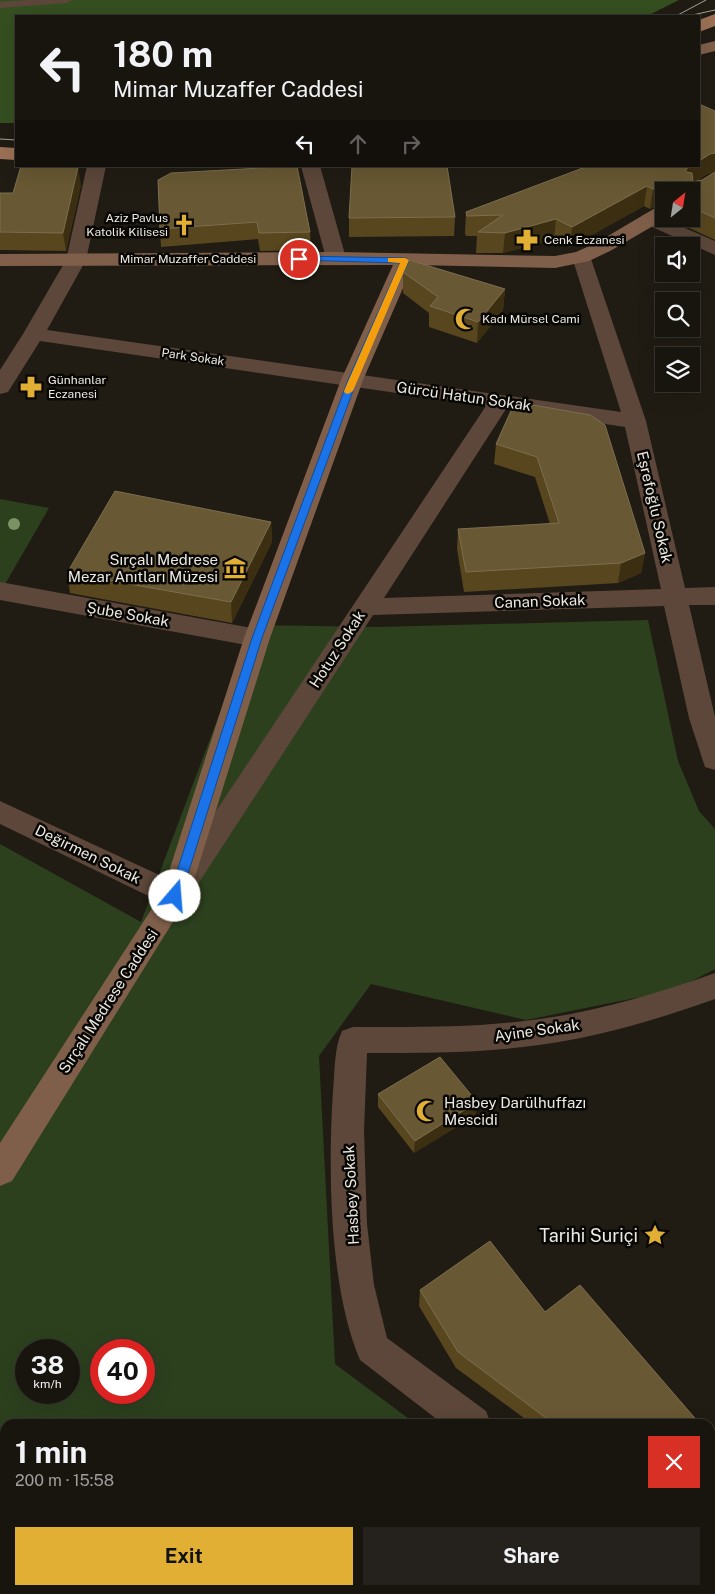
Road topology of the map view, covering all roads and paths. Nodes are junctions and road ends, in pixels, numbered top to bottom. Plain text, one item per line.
1 (67, 0) edge
2 (0, 5) edge
3 (715, 20) edge
4 (700, 27) edge
5 (715, 46) edge
6 (700, 50) edge
7 (0, 153) edge
8 (15, 154) edge
9 (96, 167) edge
10 (310, 167) edge
11 (655, 216) edge
12 (679, 228) edge
13 (715, 249) edge
14 (582, 257) junction
15 (336, 258) junction
16 (0, 260) edge
17 (76, 260) junction
18 (405, 260) junction
19 (34, 334) junction
20 (352, 380) junction
21 (0, 387) edge
22 (500, 402) junction
23 (635, 421) junction
24 (0, 591) edge
25 (675, 596) junction
26 (715, 596) edge
27 (365, 607) junction
28 (257, 638) junction
29 (715, 760) edge
30 (0, 812) edge
31 (175, 896) junction
32 (715, 986) edge
33 (353, 1040) joint
34 (0, 1171) edge
35 (467, 1419) edge

1 - 2 lane
3 - 4 main road
5 - 6 street
7 - 8 main road
9 - 17 street
10 - 15 street
11 - 14 street, Mimar Muzaffer Caddesi
12 - 13 street
14 - 18 street, Mimar Muzaffer Caddesi
14 - 23 street, Eşrefoğlu Sokak
15 - 17 street, Mimar Muzaffer Caddesi
15 - 18 street, Mimar Muzaffer Caddesi
16 - 17 street, Mimar Muzaffer Caddesi
17 - 19 street
18 - 20 street, Sırçalı Medrese Caddesi
19 - 20 street, Park Sokak
19 - 21 street
20 - 22 street, Gürcü Hatun Sokak
20 - 28 street, Sırçalı Medrese Caddesi
22 - 23 street, Gürcü Hatun Sokak
22 - 27 street, Hotuz Sokak
23 - 25 street, Eşrefoğlu Sokak
24 - 28 street, Şube Sokak
25 - 26 street, Canan Sokak
25 - 27 street, Canan Sokak
25 - 29 street, Eşrefoğlu Sokak
27 - 31 street, Hotuz Sokak
28 - 31 street, Sırçalı Medrese Caddesi
30 - 31 street, Değirmen Sokak
31 - 34 street, Sırçalı Medrese Caddesi
32 - 33 street, Ayine Sokak
33 - 35 street, Hasbey Sokak

